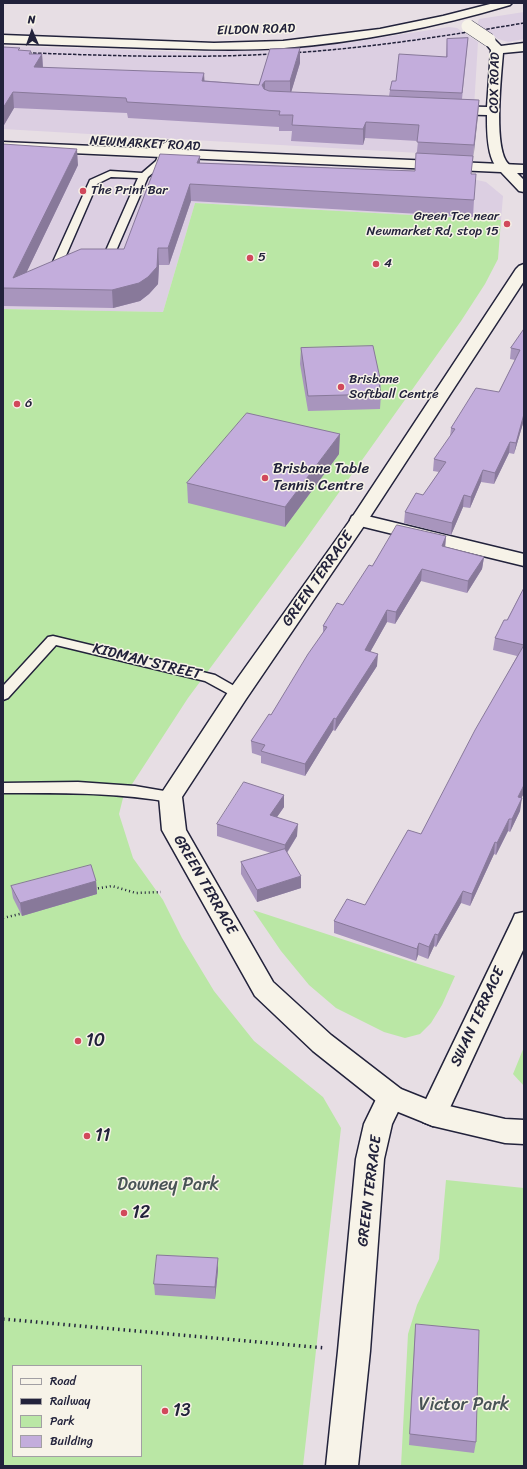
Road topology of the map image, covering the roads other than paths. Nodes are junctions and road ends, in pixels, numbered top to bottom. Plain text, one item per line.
1 (506, 3) edge
2 (455, 18) junction
3 (3, 39) edge
4 (493, 45) junction
5 (524, 47) edge
6 (433, 109) edge
7 (494, 111) junction
8 (3, 136) edge
9 (3, 146) edge
10 (166, 149) junction
11 (505, 168) junction
12 (524, 169) edge
13 (144, 176) junction
14 (524, 188) edge
15 (524, 269) edge
16 (359, 520) junction
17 (524, 560) edge
18 (238, 694) junction
19 (3, 695) edge
20 (3, 788) edge
21 (170, 797) junction
22 (524, 921) edge
23 (391, 1097) junction
24 (433, 1114) junction
25 (524, 1132) edge
26 (342, 1466) edge

1 - 2 street, EILDON ROAD
2 - 3 street, EILDON ROAD
2 - 4 street, COX ROAD, bridge
4 - 5 street
4 - 7 street, COX ROAD
6 - 7 street
7 - 11 street, COX ROAD
8 - 10 street, NEWMARKET ROAD
9 - 10 street, NEWMARKET ROAD
10 - 11 street, NEWMARKET ROAD
10 - 13 lane
11 - 12 street, NEWMARKET ROAD
11 - 14 street
13 - 13 lane
15 - 16 street, GREEN TERRACE
16 - 17 street
16 - 18 street, GREEN TERRACE
18 - 19 lane, KIDMAN STREET
18 - 21 street, GREEN TERRACE
20 - 21 lane
21 - 23 street, GREEN TERRACE
22 - 24 street, SWAN TERRACE
23 - 24 street
23 - 26 street, GREEN TERRACE
24 - 25 street

